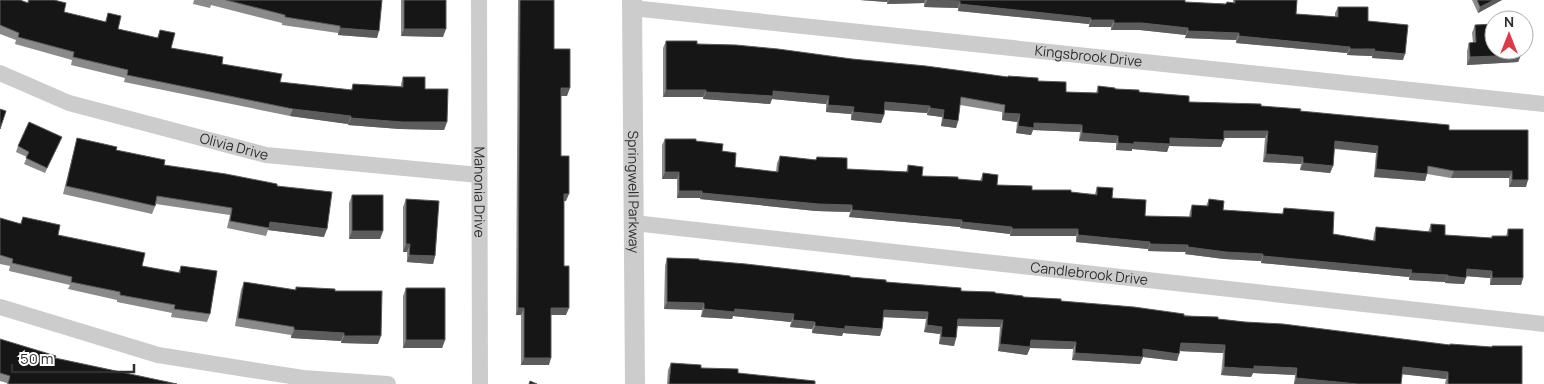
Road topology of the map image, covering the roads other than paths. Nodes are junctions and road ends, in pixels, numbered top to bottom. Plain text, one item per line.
1 (479, 0) edge
2 (632, 4) edge
3 (0, 73) edge
4 (1544, 104) edge
5 (479, 174) junction
6 (634, 222) junction
7 (0, 307) edge
8 (1544, 324) edge
9 (388, 384) edge
10 (480, 384) edge
11 (635, 384) edge

1 - 5 street, Mahonia Drive
2 - 4 street, Kingsbrook Drive
2 - 6 street, Springwell Parkway
3 - 5 street, Olivia Drive
5 - 10 street, Mahonia Drive
6 - 8 street, Candlebrook Drive
6 - 11 street, Springwell Parkway
7 - 9 street

